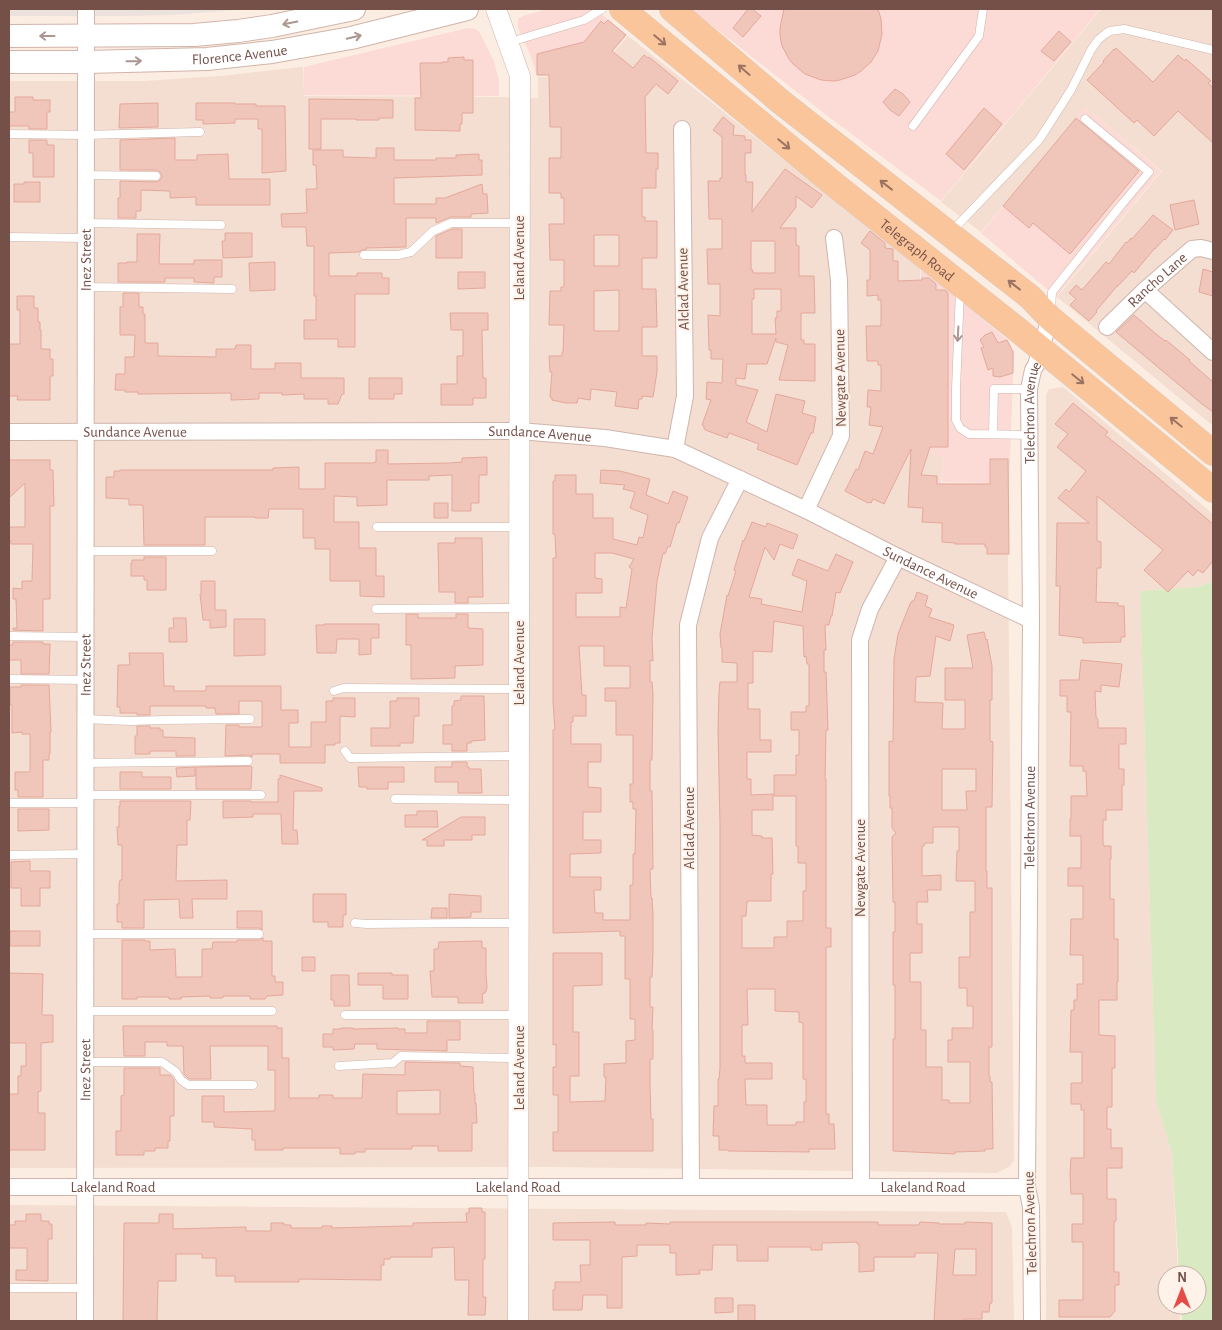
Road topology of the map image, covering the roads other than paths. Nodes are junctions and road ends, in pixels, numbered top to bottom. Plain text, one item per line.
1 (86, 9) edge
2 (354, 9) edge
3 (467, 9) edge
4 (496, 9) edge
5 (602, 9) edge
6 (622, 9) edge
7 (672, 9) edge
8 (983, 9) edge
9 (328, 12) edge
10 (9, 36) edge
11 (86, 36) junction
12 (508, 43) junction
13 (306, 46) junction
14 (1213, 50) edge
15 (9, 62) edge
16 (86, 62) junction
17 (1085, 119) dead end
18 (913, 126) dead end
19 (682, 129) dead end
20 (200, 132) dead end
21 (9, 134) edge
22 (85, 135) junction
23 (85, 175) junction
24 (156, 176) dead end
25 (519, 223) junction
26 (221, 225) dead end
27 (85, 231) junction
28 (949, 234) junction
29 (9, 237) edge
30 (834, 238) dead end
31 (1213, 251) edge
32 (364, 256) dead end
33 (960, 285) junction
34 (85, 287) junction
35 (232, 289) dead end
36 (1145, 290) junction
37 (1050, 318) junction
38 (1107, 327) dead end
39 (1040, 349) junction
40 (1213, 352) edge
41 (1029, 389) junction
42 (519, 431) junction
43 (9, 432) edge
44 (85, 432) junction
45 (993, 434) junction
46 (1029, 436) junction
47 (675, 449) junction
48 (1213, 452) edge
49 (740, 479) junction
50 (1213, 490) edge
51 (806, 510) junction
52 (377, 527) dead end
53 (519, 527) junction
54 (85, 551) junction
55 (212, 551) dead end
56 (898, 557) junction
57 (376, 608) dead end
58 (519, 608) junction
59 (1031, 620) junction
60 (9, 636) edge
61 (85, 637) junction
62 (9, 679) edge
63 (85, 680) junction
64 (519, 689) junction
65 (334, 691) dead end
66 (85, 719) junction
67 (250, 719) dead end
68 (345, 751) dead end
69 (519, 756) junction
70 (248, 761) dead end
71 (85, 763) junction
72 (261, 795) dead end
73 (85, 799) junction
74 (395, 800) dead end
75 (519, 800) junction
76 (9, 803) edge
77 (85, 854) junction
78 (9, 855) edge
79 (355, 923) dead end
80 (519, 923) junction
81 (85, 934) junction
82 (259, 934) dead end
83 (85, 1011) junction
84 (272, 1011) dead end
85 (519, 1015) junction
86 (345, 1016) dead end
87 (519, 1058) junction
88 (85, 1062) junction
89 (339, 1066) dead end
90 (253, 1085) dead end
91 (9, 1187) edge
92 (85, 1187) junction
93 (518, 1187) junction
94 (691, 1187) junction
95 (861, 1187) junction
96 (1027, 1187) junction
97 (9, 1288) edge
98 (85, 1288) junction
99 (85, 1321) edge
100 (518, 1321) edge
101 (1032, 1321) edge

1 - 11 street, Inez Street
2 - 9 main road, Florence Avenue
13 -> 3 main road, Florence Avenue
4 - 12 street, Leland Avenue
5 - 12 lane
6 -> 33 main road, Telegraph Road
28 -> 7 main road
8 - 18 lane
9 -> 11 main road, Florence Avenue
9 - 13 main road
11 -> 10 main road, Florence Avenue
11 - 16 street, Inez Street
12 - 25 street, Leland Avenue
16 -> 13 main road, Florence Avenue
14 - 28 lane
15 - 16 main road, Florence Avenue
16 - 22 street, Inez Street
17 - 37 lane
19 - 47 street, Alclad Avenue
20 - 22 lane
21 - 22 lane
22 - 23 street, Inez Street
23 - 24 lane
23 - 27 street, Inez Street
25 - 32 lane
25 - 42 street, Leland Avenue
26 - 27 lane
27 - 29 lane
27 - 34 street, Inez Street
37 -> 28 main road
30 - 51 street, Newgate Avenue
31 - 36 street, Rancho Lane
33 - 39 main road, Telegraph Road
33 -> 45 lane
34 - 35 lane
34 - 44 street, Inez Street
36 - 38 street, Rancho Lane
36 - 40 street
37 - 39 street, Telechron Avenue
48 -> 37 main road
39 - 41 street, Telechron Avenue
39 -> 50 main road, Telegraph Road
41 - 45 lane
41 - 46 street, Telechron Avenue
42 - 44 street, Sundance Avenue
42 - 47 street, Sundance Avenue
42 - 53 street, Leland Avenue
43 - 44 street, Sundance Avenue
44 - 54 street, Inez Street
45 - 46 lane
46 - 59 street, Telechron Avenue
47 - 49 street, Sundance Avenue
49 - 51 street, Sundance Avenue
49 - 94 street, Alclad Avenue
51 - 56 street, Sundance Avenue
52 - 53 lane
53 - 58 street, Leland Avenue
54 - 55 lane
54 - 61 street, Inez Street
56 - 59 street, Sundance Avenue
56 - 95 street, Newgate Avenue
57 - 58 lane
58 - 64 street, Leland Avenue
59 - 96 street, Telechron Avenue
60 - 61 lane
61 - 63 street, Inez Street
62 - 63 lane
63 - 66 street, Inez Street
64 - 65 lane
64 - 69 street, Leland Avenue
66 - 67 lane
66 - 71 street, Inez Street
68 - 69 lane
69 - 75 street, Leland Avenue
70 - 71 lane
71 - 73 street, Inez Street
72 - 73 lane
73 - 76 lane
73 - 77 street, Inez Street
74 - 75 lane
75 - 80 street, Leland Avenue
77 - 78 lane
77 - 81 street, Inez Street
79 - 80 lane
80 - 85 street, Leland Avenue
81 - 82 lane
81 - 83 street, Inez Street
83 - 84 lane
83 - 88 street, Inez Street
85 - 86 lane
85 - 87 street, Leland Avenue
87 - 89 lane
87 - 93 street, Leland Avenue
88 - 90 lane
88 - 92 street, Inez Street
91 - 92 street, Lakeland Road
92 - 93 street, Lakeland Road
92 - 98 street, Inez Street
93 - 94 street, Lakeland Road
93 - 100 street, Leland Avenue
94 - 95 street, Lakeland Road
95 - 96 street, Lakeland Road
96 - 101 street, Telechron Avenue
97 - 98 lane
98 - 99 street, Inez Street

